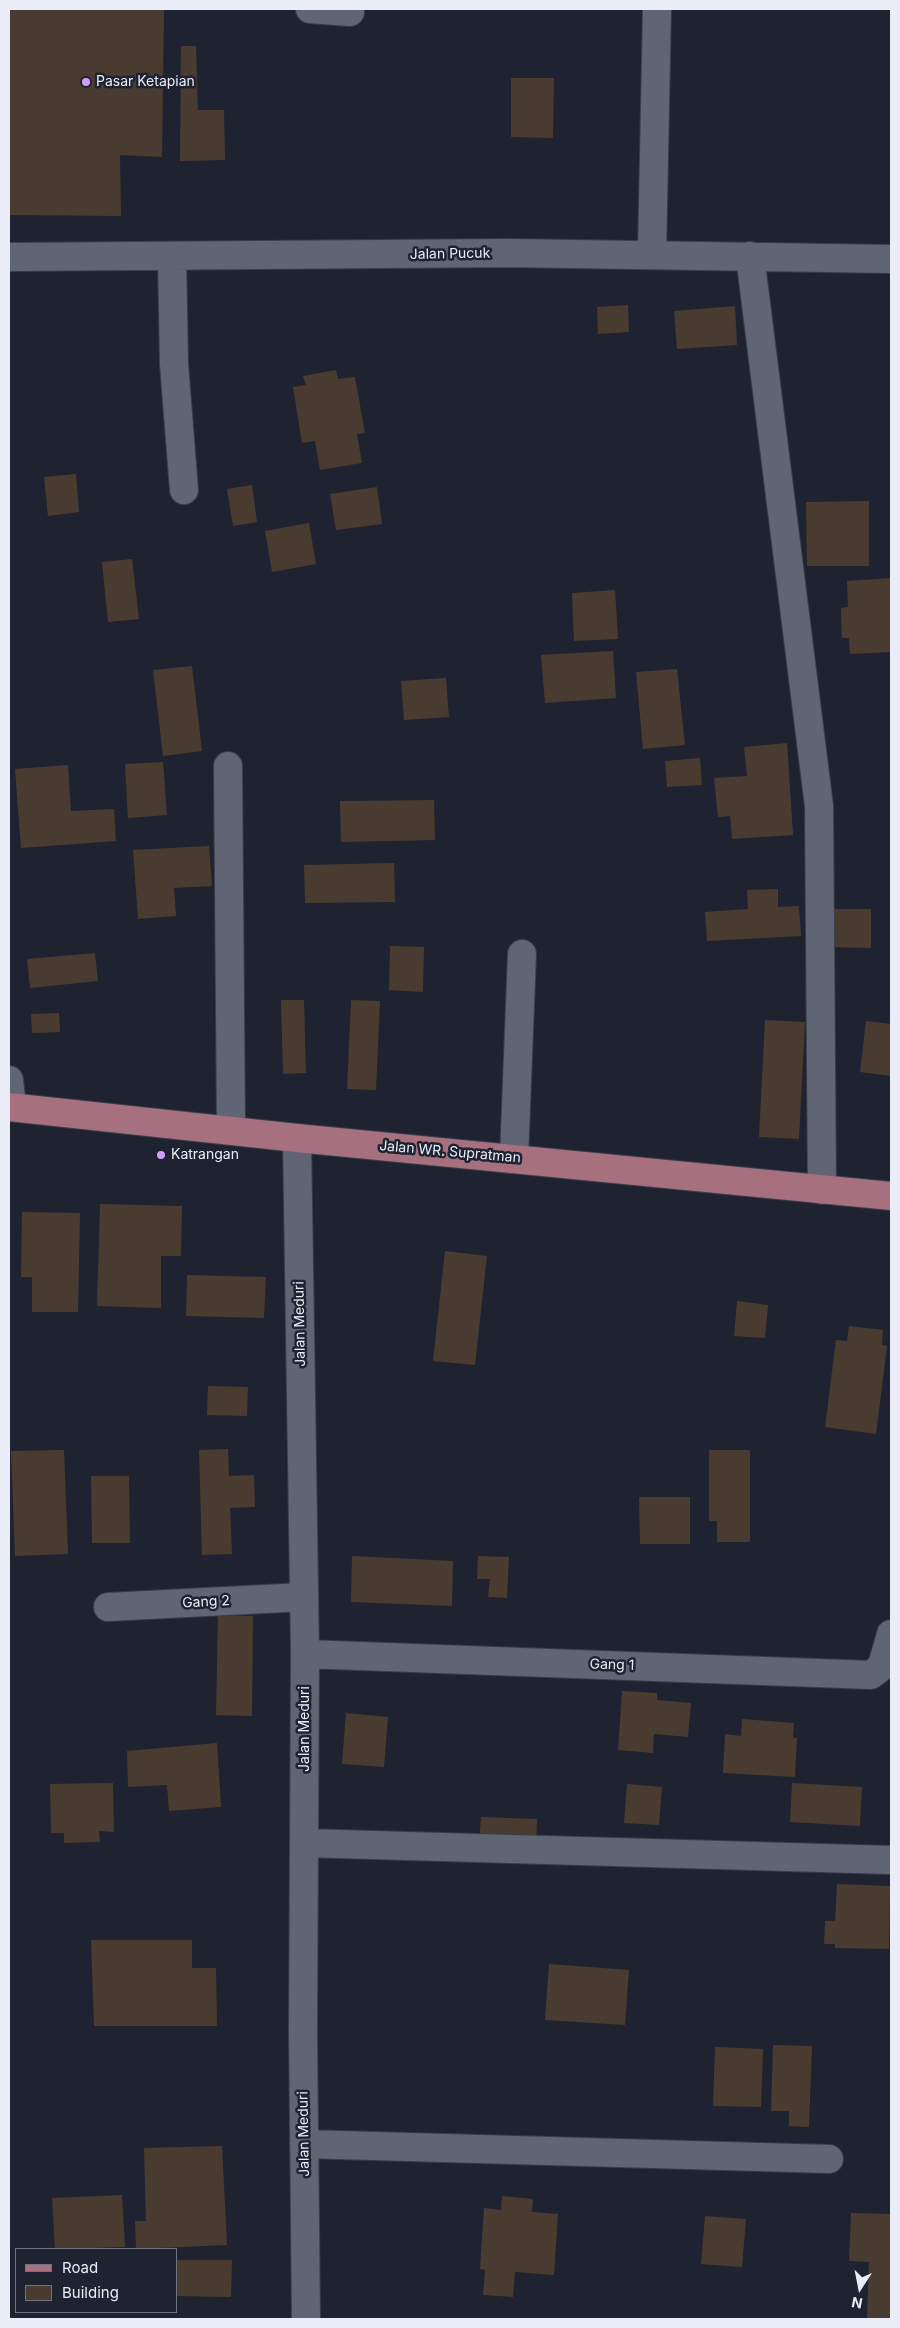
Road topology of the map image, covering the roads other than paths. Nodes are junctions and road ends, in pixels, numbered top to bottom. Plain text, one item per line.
1 (310, 9) edge
2 (657, 9) edge
3 (350, 12) dead end
4 (652, 254) junction
5 (172, 256) junction
6 (750, 256) junction
7 (9, 257) edge
8 (891, 259) edge
9 (184, 490) dead end
10 (228, 766) dead end
11 (522, 954) dead end
12 (9, 1080) edge
13 (10, 1107) edge
14 (231, 1130) junction
15 (297, 1138) junction
16 (514, 1158) junction
17 (822, 1190) junction
18 (891, 1196) edge
19 (304, 1597) junction
20 (108, 1607) dead end
21 (891, 1634) edge
22 (305, 1654) junction
23 (304, 1843) junction
24 (891, 1860) edge
25 (304, 2144) junction
26 (829, 2158) dead end
27 (306, 2319) edge

1 - 3 street
2 - 4 street
4 - 5 street, Jalan Pucuk
4 - 6 street, Jalan Pucuk
5 - 7 street, Jalan Pucuk
5 - 9 street
6 - 8 street, Jalan Pucuk
6 - 17 street
10 - 14 street
11 - 16 street
12 - 13 street
13 - 14 main road, Jalan WR. Supratman
14 - 15 main road, Jalan WR. Supratman
15 - 16 main road, Jalan WR. Supratman
15 - 19 street, Jalan Meduri
16 - 17 main road, Jalan WR. Supratman
17 - 18 main road, Jalan WR. Supratman
19 - 20 street, Gang 2
19 - 22 street, Jalan Meduri
21 - 22 street, Gang 1
22 - 23 street, Jalan Meduri
23 - 24 street
23 - 25 street, Jalan Meduri
25 - 26 street
25 - 27 street, Jalan Meduri

